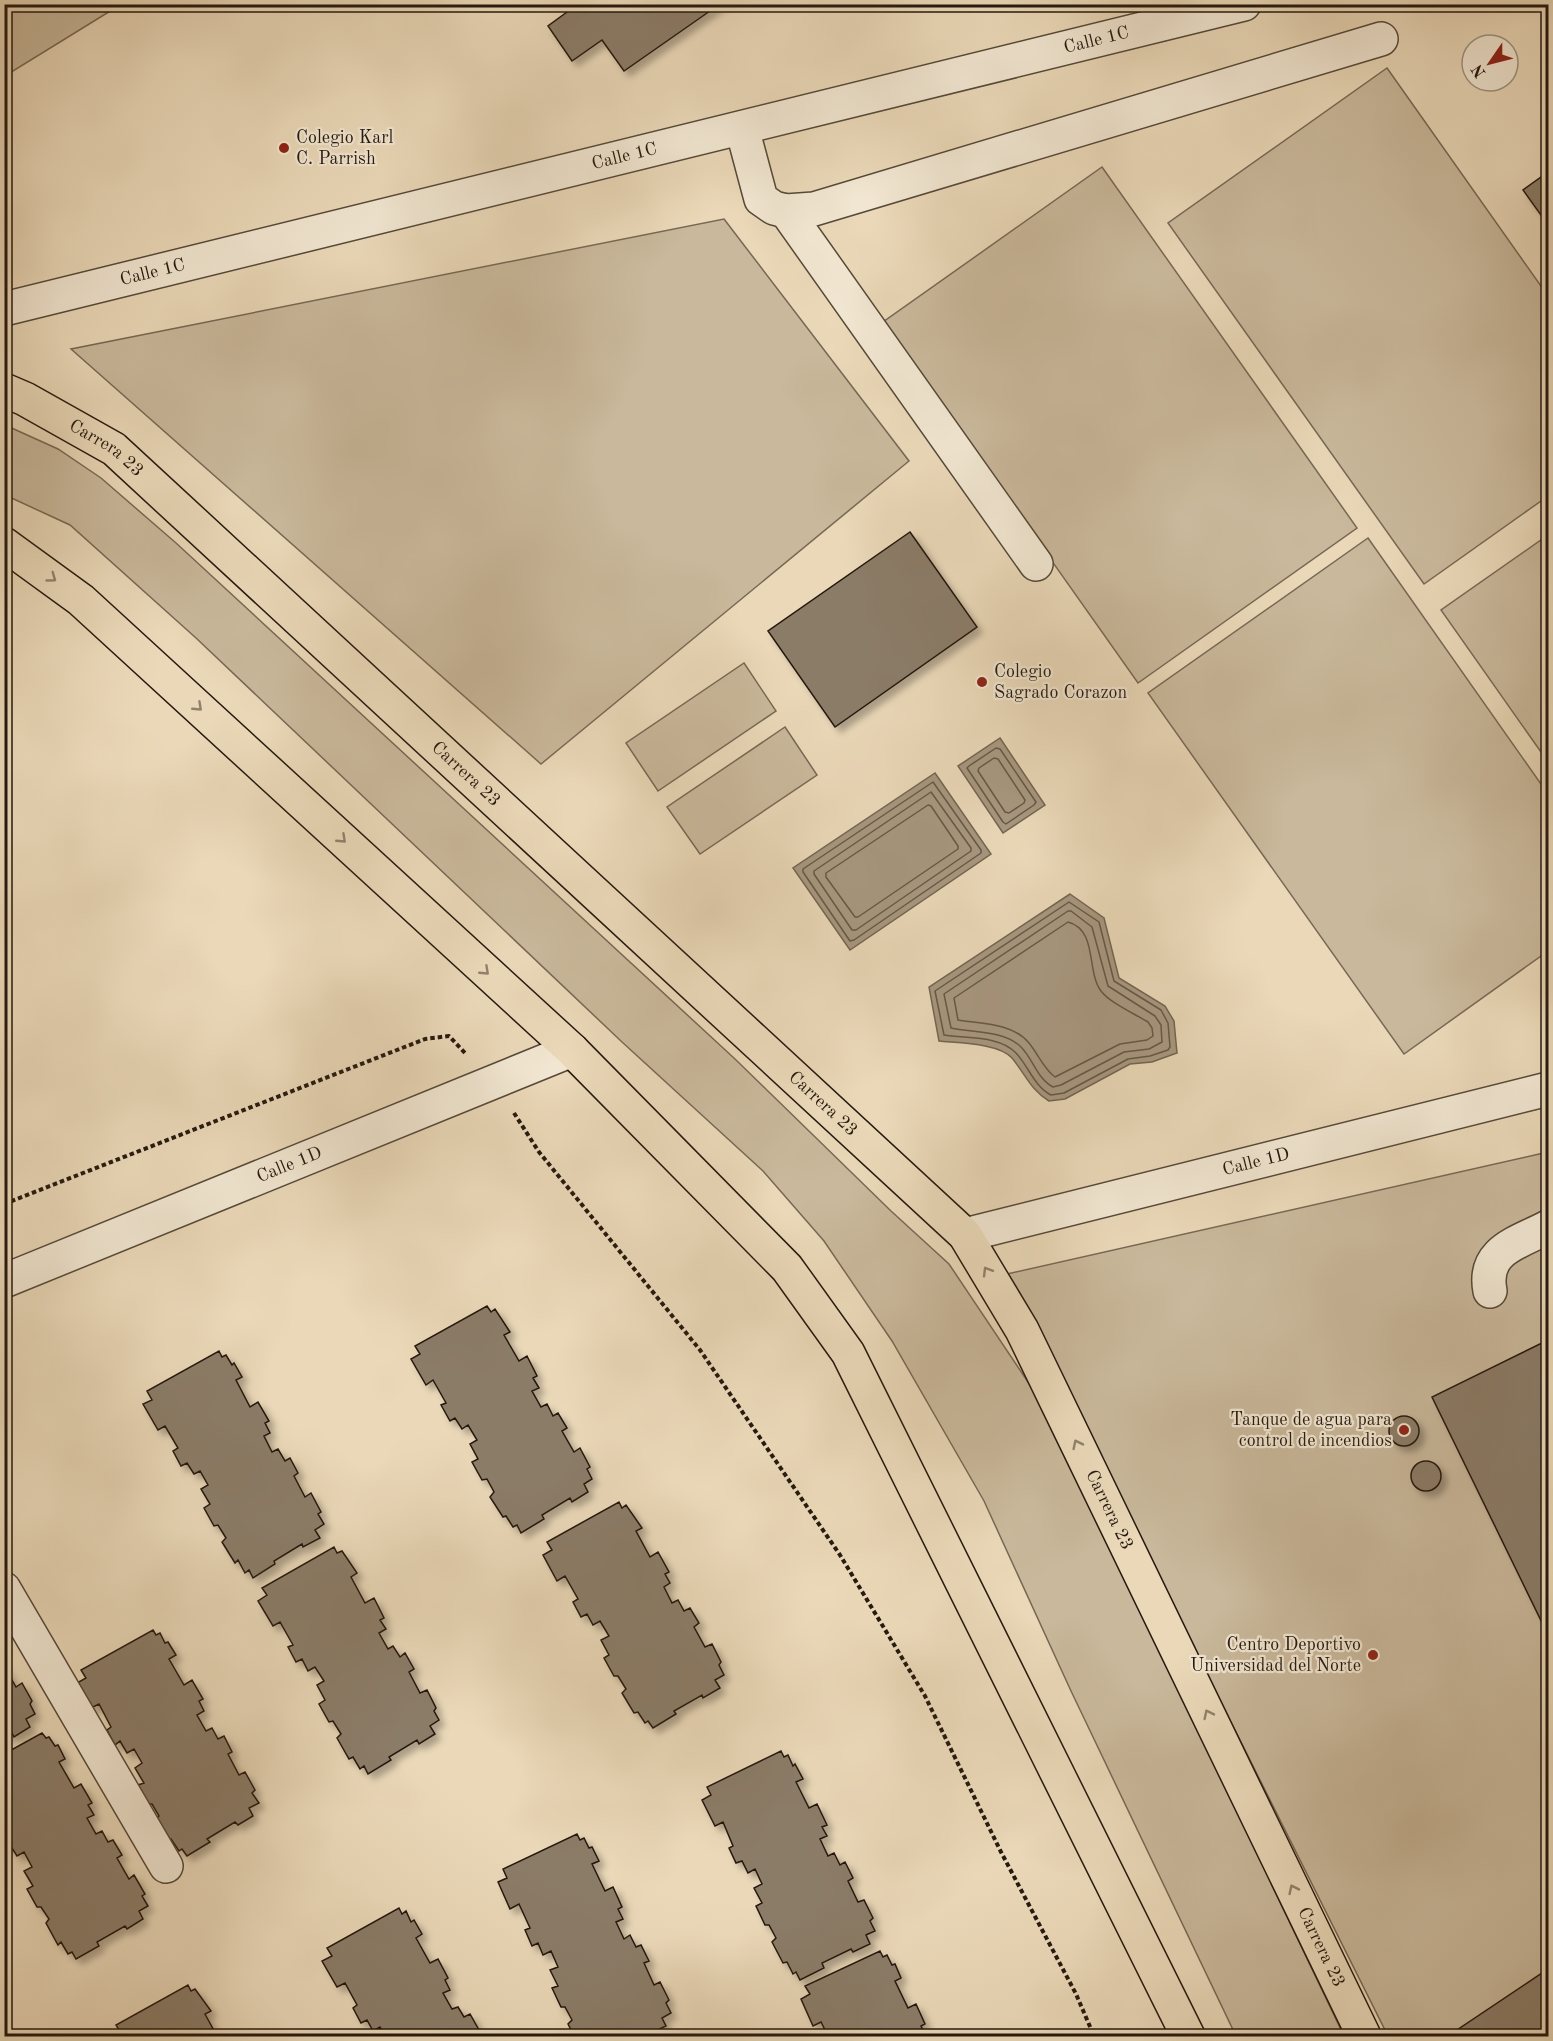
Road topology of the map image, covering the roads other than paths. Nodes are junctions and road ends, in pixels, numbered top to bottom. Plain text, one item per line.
1 (1244, 4) edge
2 (1381, 39) dead end
3 (742, 128) junction
4 (786, 211) junction
5 (4, 309) edge
6 (4, 390) edge
7 (4, 544) edge
8 (1036, 564) dead end
9 (572, 1050) junction
10 (1548, 1089) edge
11 (1548, 1227) edge
12 (965, 1235) junction
13 (4, 1281) edge
14 (1490, 1291) dead end
15 (4, 1589) edge
16 (166, 1866) dead end
17 (1188, 2037) edge
18 (1364, 2037) edge

1 - 3 street, Calle 1C
2 - 4 street
3 - 4 street
3 - 5 street, Calle 1C
4 - 8 street
6 - 12 main road, Carrera 23
7 -> 9 main road
9 - 13 street, Calle 1D
9 - 17 main road
10 - 12 street, Calle 1D
11 - 14 street
18 -> 12 main road, Carrera 23
15 - 16 street

